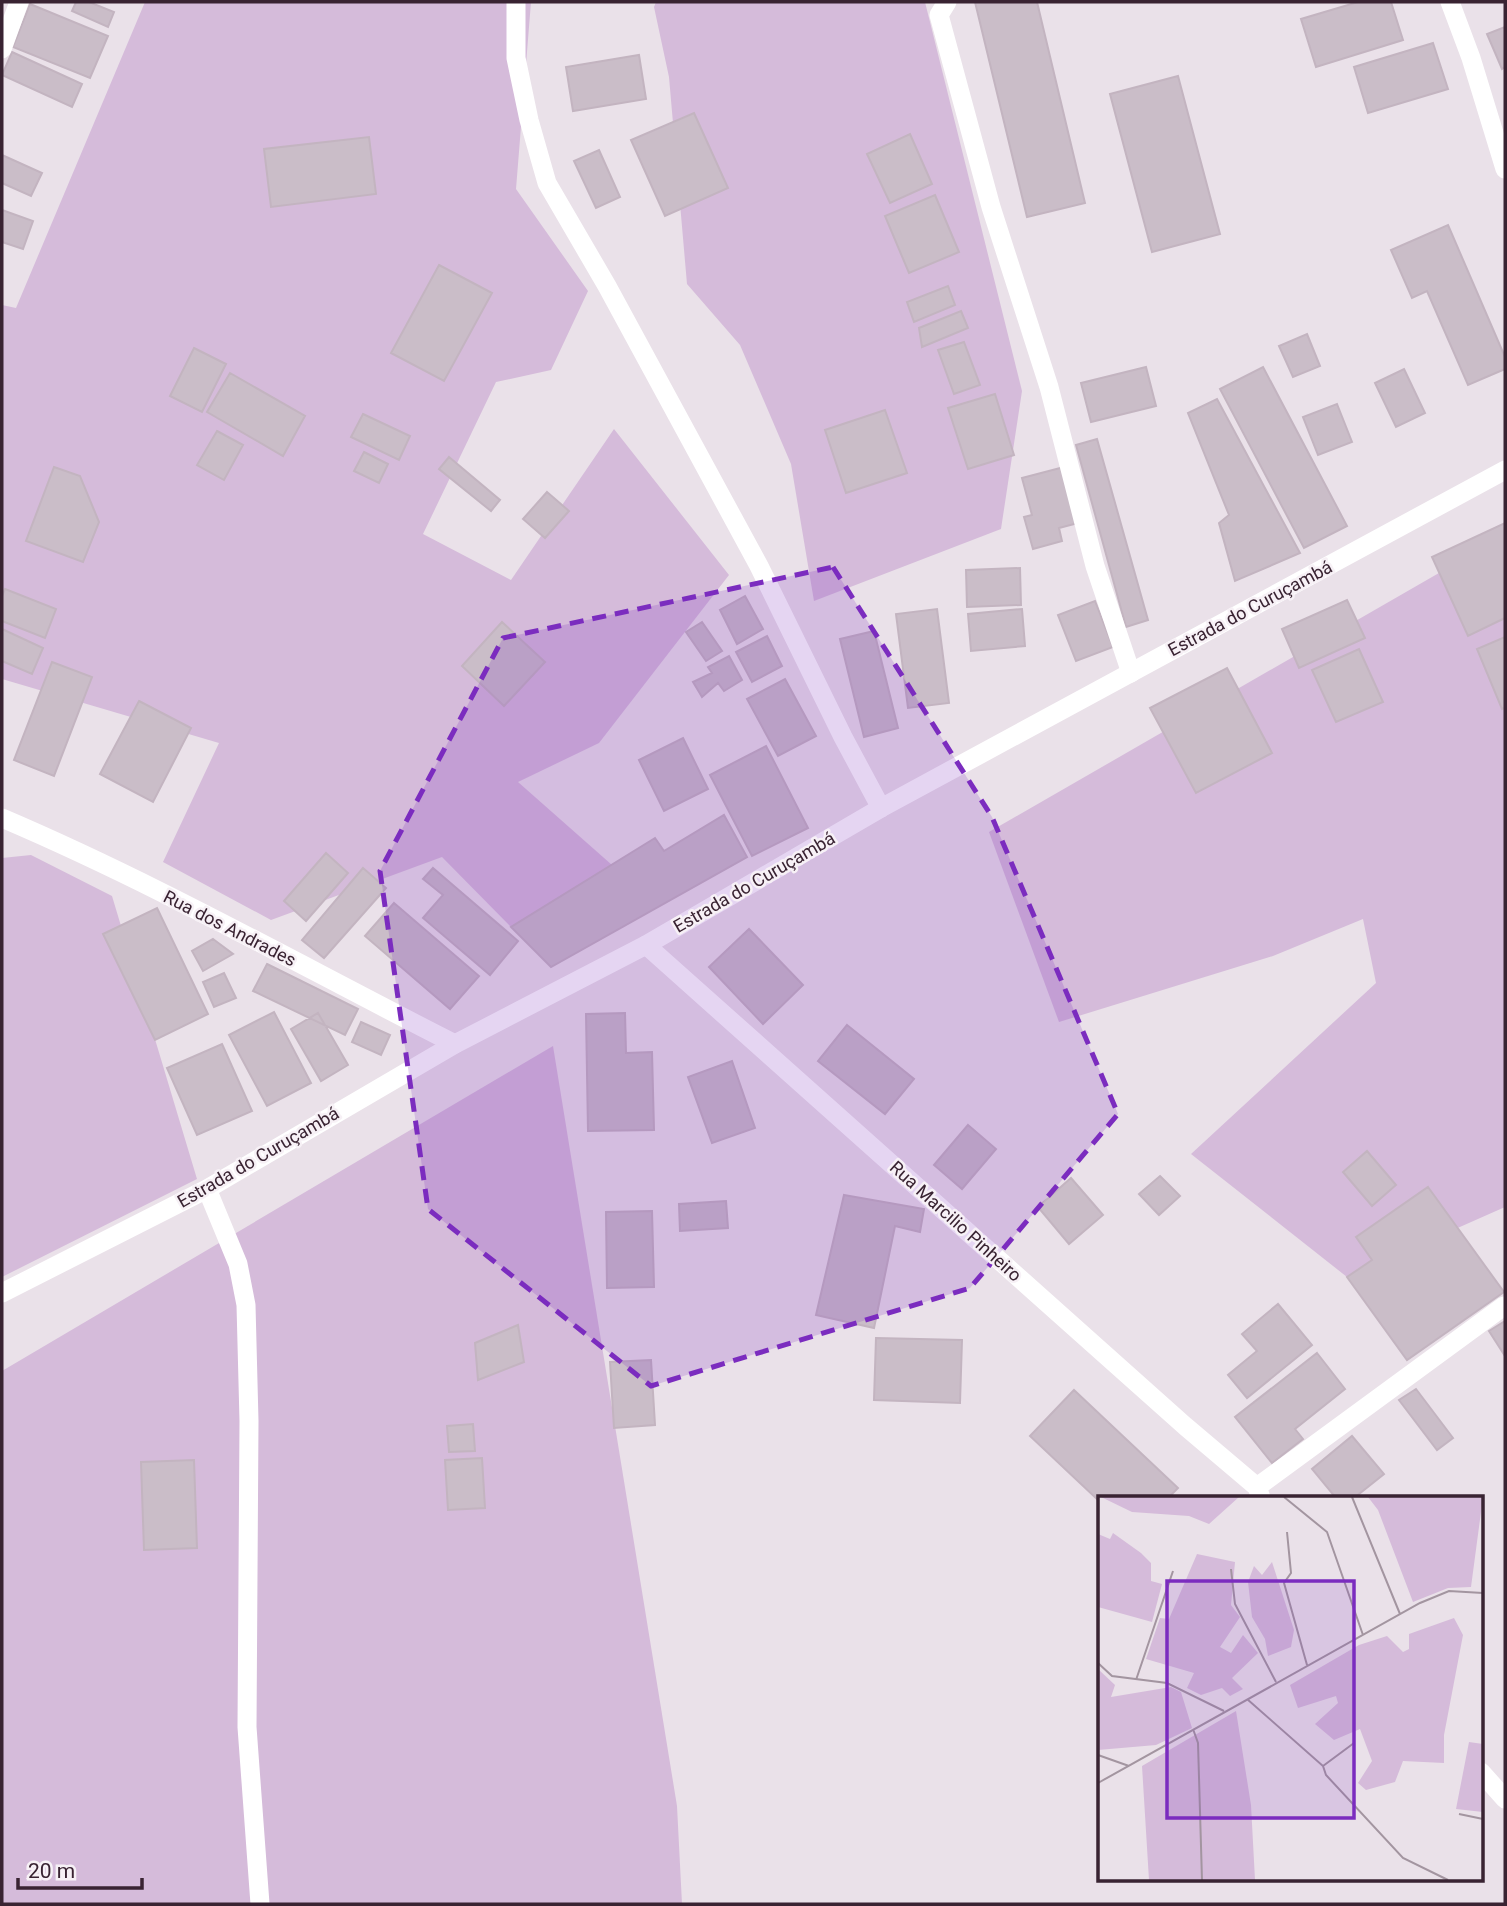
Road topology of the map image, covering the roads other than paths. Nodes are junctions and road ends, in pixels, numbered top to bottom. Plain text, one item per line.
1 (19, 2) edge
2 (516, 2) edge
3 (947, 2) edge
4 (1450, 2) edge
5 (2, 48) edge
6 (1505, 169) edge
7 (1505, 470) edge
8 (1131, 673) junction
9 (881, 808) junction
10 (2, 818) edge
11 (646, 945) junction
12 (455, 1044) junction
13 (207, 1189) junction
14 (2, 1293) edge
15 (1504, 1306) edge
16 (1259, 1493) edge
17 (1482, 1773) edge
18 (1505, 1799) edge
19 (260, 1904) edge

1 - 5 street
2 - 9 street
3 - 8 street
4 - 6 street
7 - 8 street, Estrada do Curuçambá
8 - 9 street, Estrada do Curuçambá
9 - 11 street, Estrada do Curuçambá
10 - 12 street, Rua dos Andrades
11 - 12 street, Estrada do Curuçambá
11 - 16 street, Rua Marcilio Pinheiro
12 - 13 street, Estrada do Curuçambá
13 - 14 street, Estrada do Curuçambá
13 - 19 street
15 - 16 street
17 - 18 street

